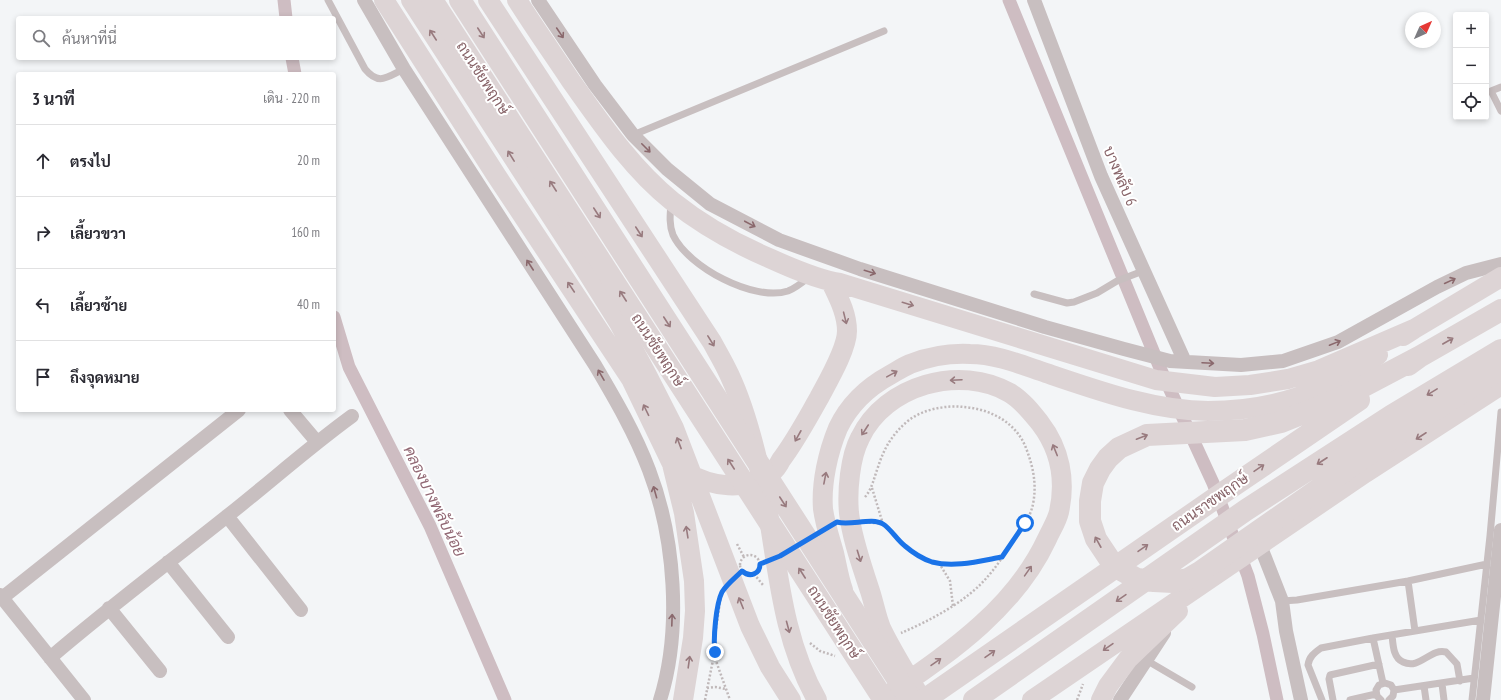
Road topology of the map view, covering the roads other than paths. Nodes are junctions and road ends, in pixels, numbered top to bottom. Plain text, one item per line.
1 (328, 0) edge
2 (364, 0) edge
3 (384, 0) edge
4 (411, 0) edge
5 (432, 0) edge
6 (460, 0) edge
7 (488, 0) edge
8 (517, 0) edge
9 (538, 0) edge
10 (1034, 0) edge
11 (884, 31) dead end
12 (404, 69) junction
13 (1501, 87) edge
14 (1501, 111) edge
15 (633, 135) junction
16 (671, 200) junction
17 (1501, 264) edge
18 (1140, 272) junction
19 (811, 275) junction
20 (1501, 276) edge
21 (830, 282) junction
22 (1034, 294) dead end
23 (1501, 310) edge
24 (1414, 329) junction
25 (1501, 350) edge
26 (1419, 357) junction
27 (1184, 362) junction
28 (1501, 368) edge
29 (1501, 385) edge
30 (236, 412) edge
31 (292, 412) edge
32 (1501, 412) edge
33 (352, 416) dead end
34 (317, 442) junction
35 (672, 464) junction
36 (226, 516) junction
37 (1501, 530) edge
38 (1253, 550) junction
39 (168, 562) junction
40 (1487, 564) junction
41 (1408, 581) junction
42 (1198, 586) junction
43 (1, 597) edge
44 (1282, 601) junction
45 (109, 608) junction
46 (301, 610) dead end
47 (1176, 613) junction
48 (1481, 620) junction
49 (1416, 631) junction
50 (1392, 635) junction
51 (228, 637) dead end
52 (1373, 638) junction
53 (50, 658) junction
54 (1146, 660) junction
55 (1379, 664) junction
56 (160, 671) dead end
57 (1474, 678) junction
58 (1460, 681) junction
59 (1383, 683) junction
60 (1442, 684) junction
61 (1424, 686) junction
62 (1192, 688) dead end
63 (1394, 690) junction
64 (1379, 697) edge
65 (84, 700) edge
66 (660, 700) edge
67 (683, 700) edge
68 (791, 700) edge
69 (817, 700) edge
70 (882, 700) edge
71 (891, 700) edge
72 (910, 700) edge
73 (923, 700) edge
74 (974, 700) edge
75 (1032, 700) edge
76 (1101, 700) edge
77 (1120, 700) edge
78 (1301, 700) edge
79 (1322, 700) edge
80 (1333, 700) edge
81 (1354, 700) edge
82 (1390, 700) edge
83 (1426, 700) edge
84 (1444, 700) edge
85 (1472, 700) edge
86 (1483, 700) edge

1 - 12 lane
2 - 12 street
35 -> 3 main road
68 -> 4 main road
70 -> 5 main road, ถนนชัยพฤกษ์
6 -> 72 main road, ถนนชัยพฤกษ์
7 -> 69 main road
8 - 16 main road
9 -> 15 street
10 - 18 street, บางพลับ 6
11 - 15 lane
66 -> 12 street
13 - 14 lane
15 -> 27 street
16 - 19 main road
16 - 19 lane
27 -> 17 street
18 - 22 lane
18 - 27 street, บางพลับ 6
19 - 21 main road
20 - 24 main road
21 -> 24 main road
21 -> 35 main road
26 -> 23 main road, ถนนราชพฤกษ์
71 -> 24 main road
25 -> 74 main road, ถนนราชพฤกษ์
28 -> 26 main road
73 -> 26 main road, ถนนราชพฤกษ์
29 -> 38 main road
30 - 43 street
31 - 34 street
32 - 40 lane
33 - 34 street
34 - 36 street
67 -> 35 main road
36 - 39 street
36 - 46 street
37 - 86 street
38 - 42 main road
38 - 44 street
39 - 45 street
39 - 51 street
40 - 41 lane
40 - 48 lane
41 - 44 lane
41 - 49 lane
42 - 47 main road
42 -> 75 main road
43 - 53 street
44 - 78 street
45 - 53 street
45 - 56 street
47 - 54 street
47 - 76 main road
48 - 49 lane
48 - 57 lane
49 - 50 lane
50 - 52 lane
50 - 58 lane
52 - 55 lane
52 - 79 lane
53 - 65 street
54 - 62 lane
54 - 77 street
55 - 59 lane
55 - 80 lane
57 - 58 lane
57 - 85 lane
58 - 60 lane
59 - 63 lane
59 - 64 lane
60 - 61 lane
60 - 84 lane
61 - 63 lane
61 - 83 lane
63 - 82 lane
64 - 81 lane
70 -> 73 main road

